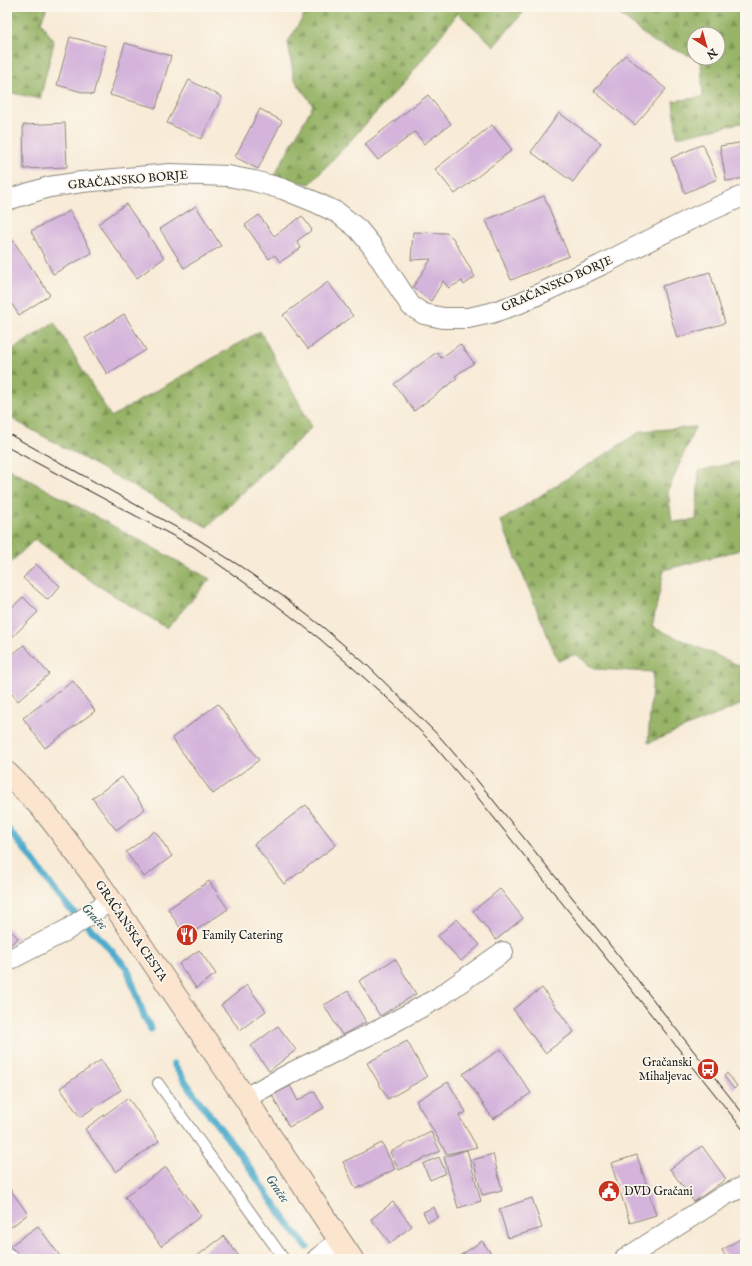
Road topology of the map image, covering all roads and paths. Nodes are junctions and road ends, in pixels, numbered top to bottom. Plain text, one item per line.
1 (745, 195) edge
2 (7, 200) edge
3 (7, 773) edge
4 (111, 900) junction
5 (502, 952) dead end
6 (7, 961) edge
7 (158, 1083) dead end
8 (245, 1098) junction
9 (745, 1186) edge
10 (339, 1240) junction
11 (633, 1257) edge
12 (284, 1259) edge
13 (316, 1259) edge
14 (352, 1259) edge

1 - 2 street, GRAČANSKO BORJE
3 - 4 main road, GRAČANSKA CESTA
4 - 6 street
4 - 8 main road, GRAČANSKA CESTA
5 - 8 street
7 - 12 lane
8 - 10 main road, GRAČANSKA CESTA
9 - 11 street
10 - 13 street
10 - 14 main road, GRAČANSKA CESTA

